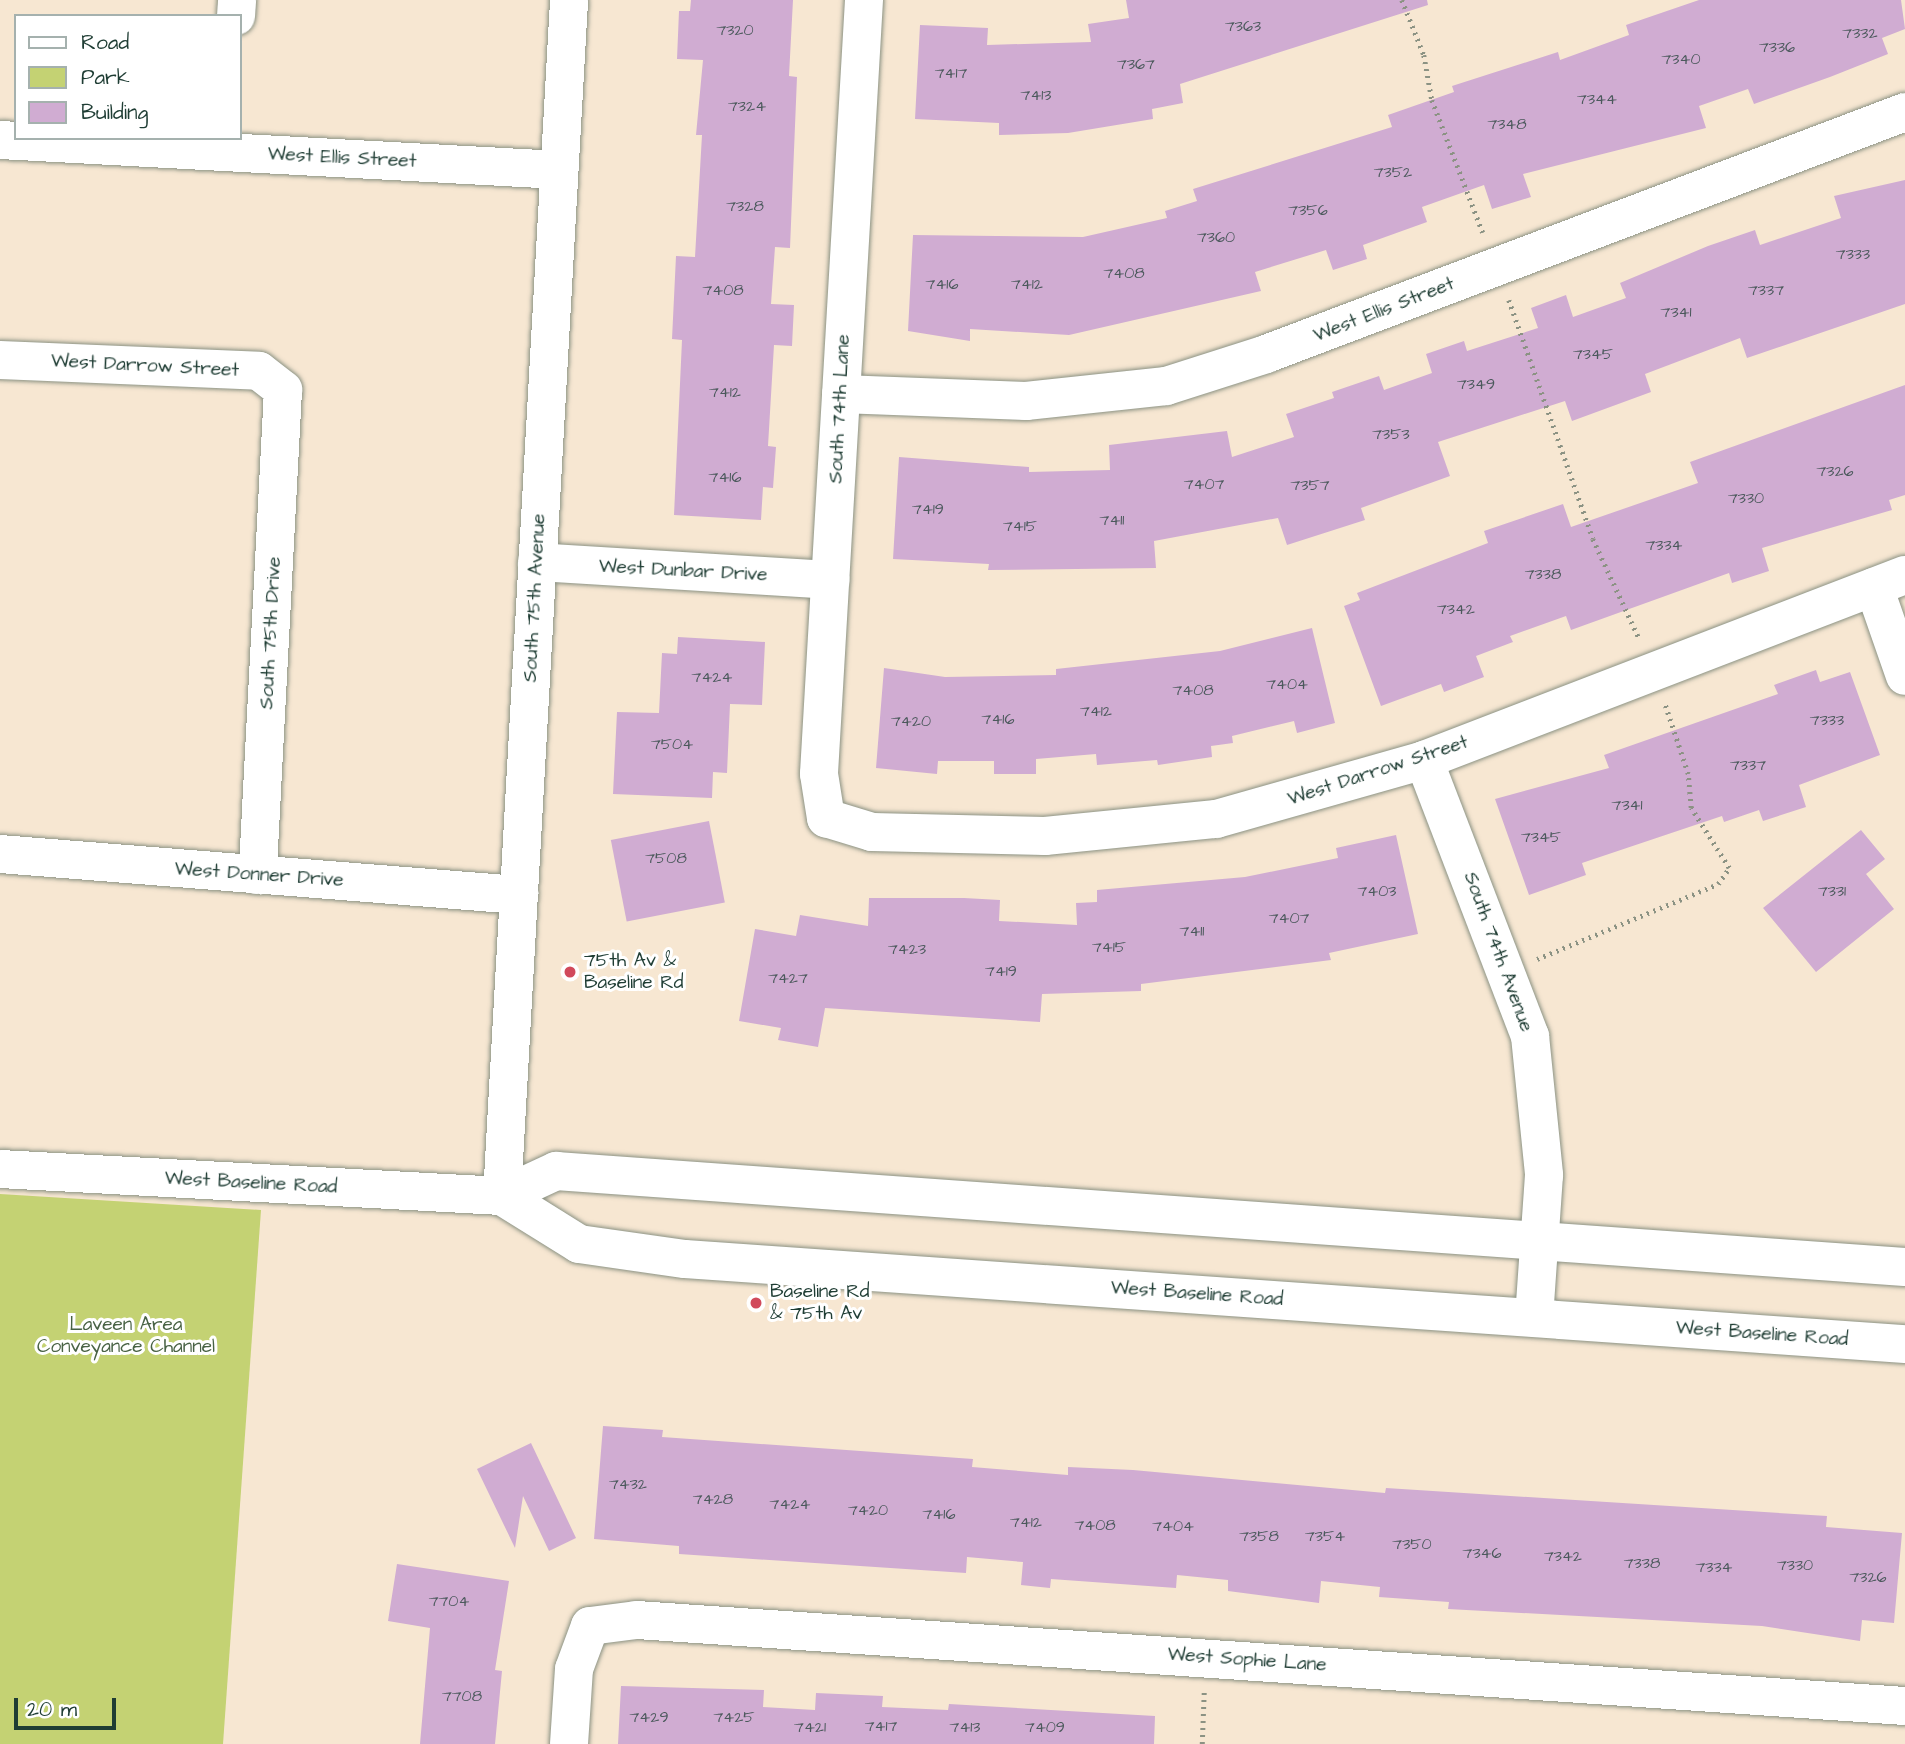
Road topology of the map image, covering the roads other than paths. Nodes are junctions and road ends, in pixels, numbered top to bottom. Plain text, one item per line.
1 (569, 0) edge
2 (864, 0) edge
3 (1905, 112) edge
4 (0, 140) edge
5 (226, 145) edge
6 (559, 170) junction
7 (0, 360) edge
8 (283, 390) joint
9 (841, 394) junction
10 (537, 562) junction
11 (830, 580) junction
12 (1889, 581) edge
13 (1905, 676) edge
14 (1424, 760) junction
15 (826, 818) joint
16 (0, 854) edge
17 (258, 875) junction
18 (519, 895) junction
19 (0, 1169) edge
20 (502, 1196) junction
21 (1539, 1241) junction
22 (1905, 1267) edge
23 (1534, 1318) junction
24 (1905, 1344) edge
25 (1905, 1706) edge
26 (569, 1744) edge

1 - 6 street, South 75th Avenue
2 - 9 street, South 74th Lane
3 - 9 street, West Ellis Street
4 - 5 street, West Ellis Street
5 - 6 street, West Ellis Street
6 - 10 street, South 75th Avenue
7 - 8 street, West Darrow Street
8 - 17 street, South 75th Drive
9 - 11 street, South 74th Lane
10 - 11 street, West Dunbar Drive
10 - 18 street, South 75th Avenue
11 - 15 street, South 74th Lane
12 - 13 street
12 - 14 street, West Darrow Street
14 - 15 street, West Darrow Street
14 - 21 street, South 74th Avenue
16 - 17 street, West Donner Drive
17 - 18 street, West Donner Drive
18 - 20 street, South 75th Avenue
19 - 20 street, West Baseline Road
20 - 21 street, West Baseline Road
20 - 23 street, West Baseline Road
21 - 22 street, West Baseline Road
21 - 23 street, South 74th Avenue
23 - 24 street, West Baseline Road
25 - 26 street, West Sophie Lane

